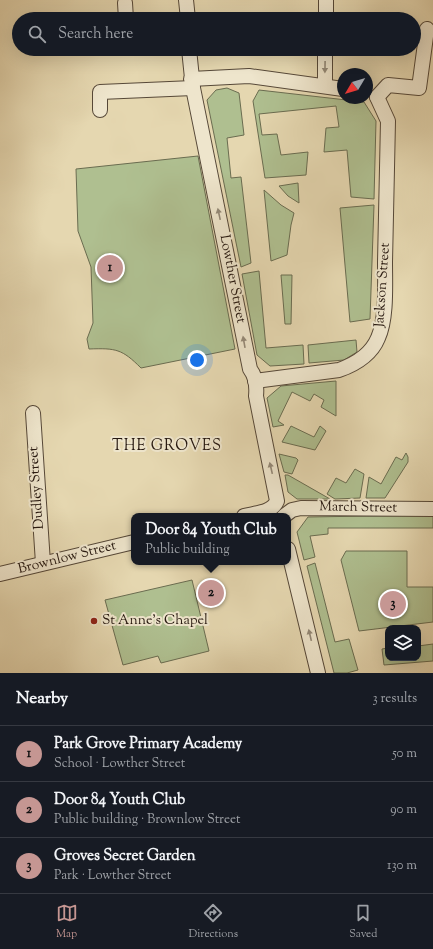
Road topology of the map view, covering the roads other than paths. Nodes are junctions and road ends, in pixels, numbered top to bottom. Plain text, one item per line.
1 (186, 0) edge
2 (326, 0) edge
3 (125, 3) dead end
4 (126, 12) edge
5 (187, 12) edge
6 (326, 12) edge
7 (427, 29) dead end
8 (190, 56) edge
9 (325, 56) edge
10 (192, 84) junction
11 (324, 86) junction
12 (337, 87) edge
13 (373, 94) edge
14 (373, 97) edge
15 (100, 110) dead end
16 (255, 381) junction
17 (33, 413) dead end
18 (433, 509) edge
19 (281, 512) edge
20 (258, 513) edge
21 (131, 543) edge
22 (291, 561) edge
23 (43, 563) junction
24 (0, 574) edge
25 (318, 673) edge

1 - 5 street
2 - 6 street
3 - 4 street
7 - 13 street
8 - 10 street, Lowther Street
9 -> 11 street
10 - 11 street
10 - 15 street
16 -> 10 street, Lowther Street
11 - 12 street
14 - 16 street, Jackson Street
19 -> 16 street, Lowther Street
17 - 23 street, Dudley Street
18 - 19 street, March Street
19 - 20 street
21 - 23 street, Brownlow Street
25 -> 22 street
23 - 24 street, Brownlow Street

